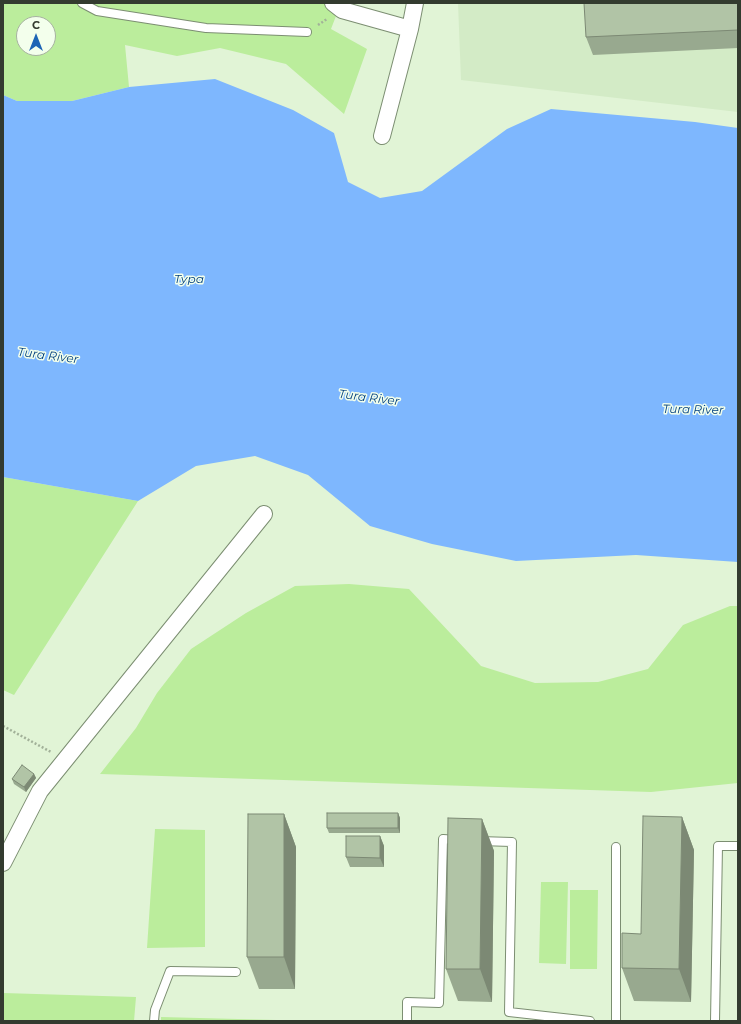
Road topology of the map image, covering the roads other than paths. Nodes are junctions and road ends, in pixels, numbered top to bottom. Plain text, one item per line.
1 (82, 3) edge
2 (415, 3) edge
3 (337, 6) edge
4 (410, 29) junction
5 (308, 32) road end
6 (382, 136) dead end
7 (264, 514) dead end
8 (738, 846) edge
9 (616, 847) dead end
10 (3, 863) edge
11 (236, 972) dead end
12 (154, 1021) edge
13 (407, 1021) edge
14 (590, 1021) edge
15 (616, 1021) edge
16 (715, 1021) edge

1 - 5 lane
2 - 4 street
3 - 4 street
4 - 6 street
7 - 10 street
8 - 16 lane
9 - 15 lane
11 - 12 lane
13 - 14 lane

